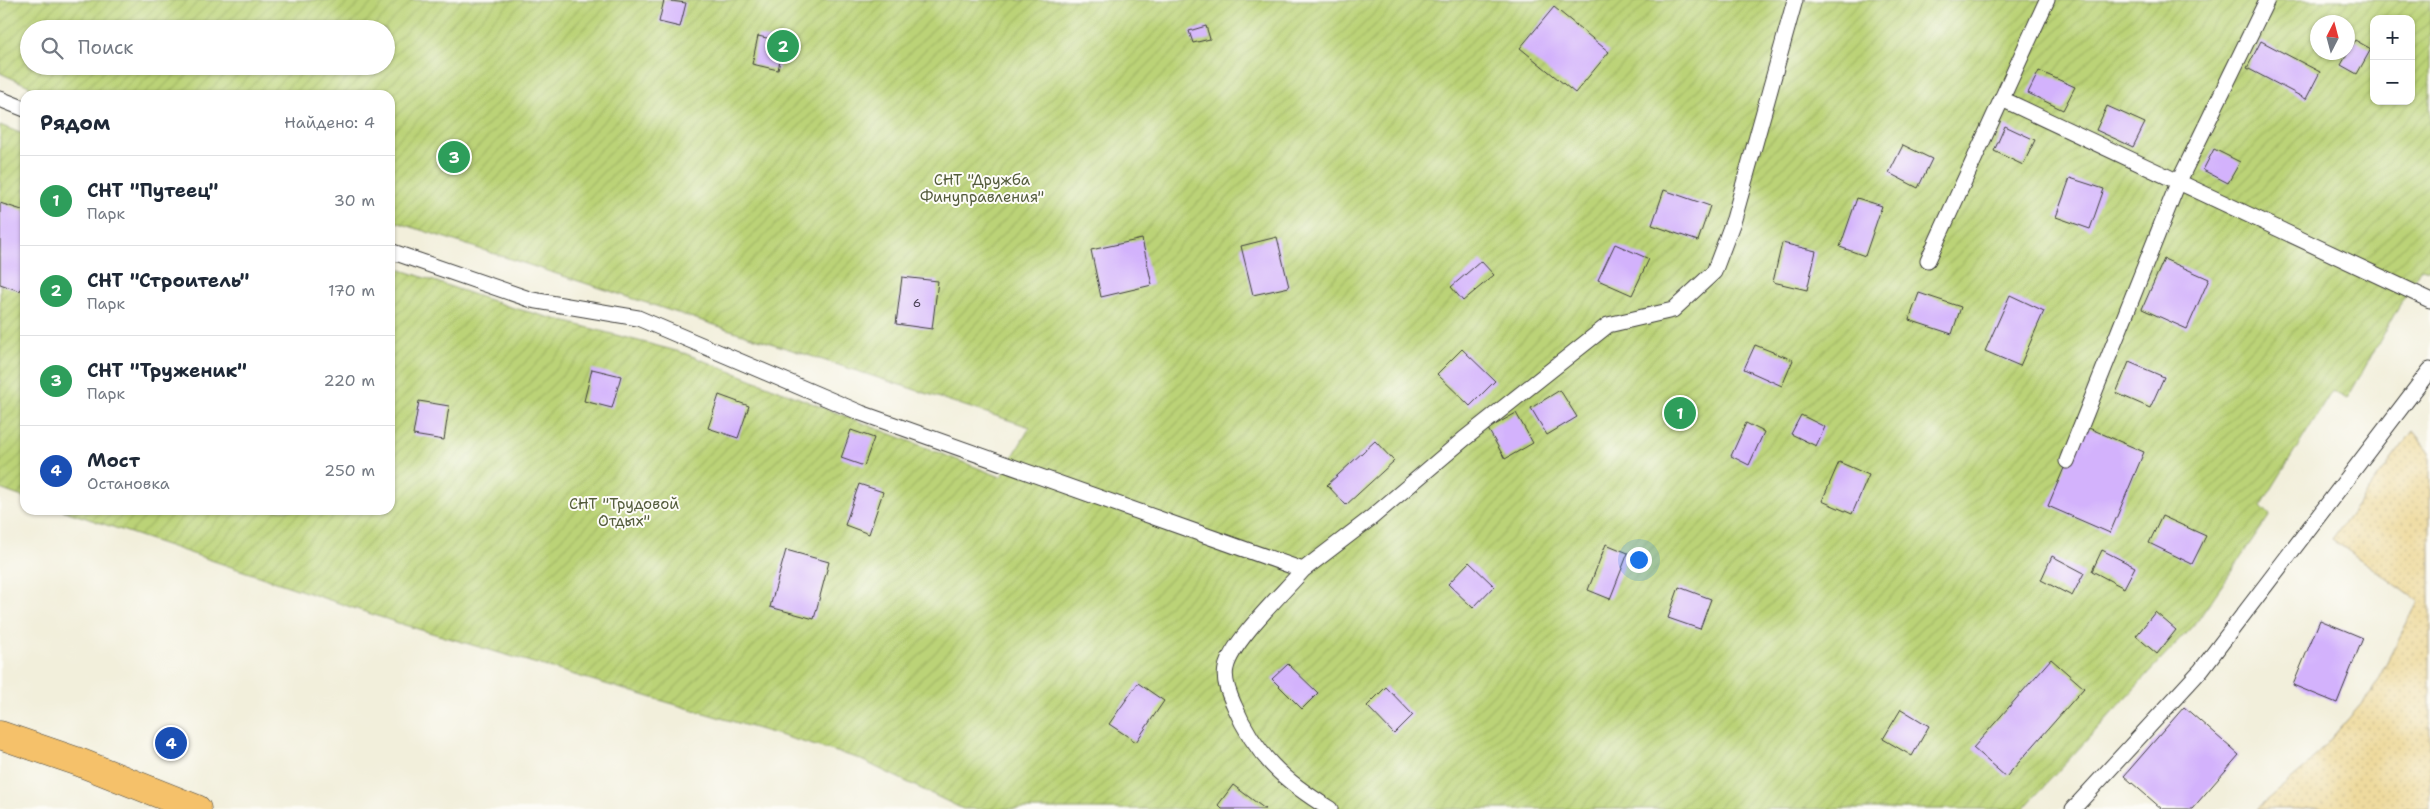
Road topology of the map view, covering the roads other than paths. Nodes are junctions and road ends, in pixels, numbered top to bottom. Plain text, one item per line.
1 (1794, 0) edge
2 (2047, 0) edge
3 (2267, 0) edge
4 (0, 99) edge
5 (2002, 99) junction
6 (20, 106) edge
7 (2178, 183) junction
8 (395, 253) edge
9 (1928, 260) dead end
10 (2430, 300) edge
11 (2430, 370) edge
12 (2067, 460) dead end
13 (1304, 570) junction
14 (0, 735) edge
15 (197, 809) edge
16 (1330, 809) edge
17 (2073, 809) edge

1 - 13 lane
2 - 5 lane
3 - 7 lane
4 - 6 lane
5 - 7 lane
5 - 9 lane
7 - 10 lane
7 - 12 lane
8 - 13 lane
11 - 17 lane
13 - 16 lane
14 - 15 main road

